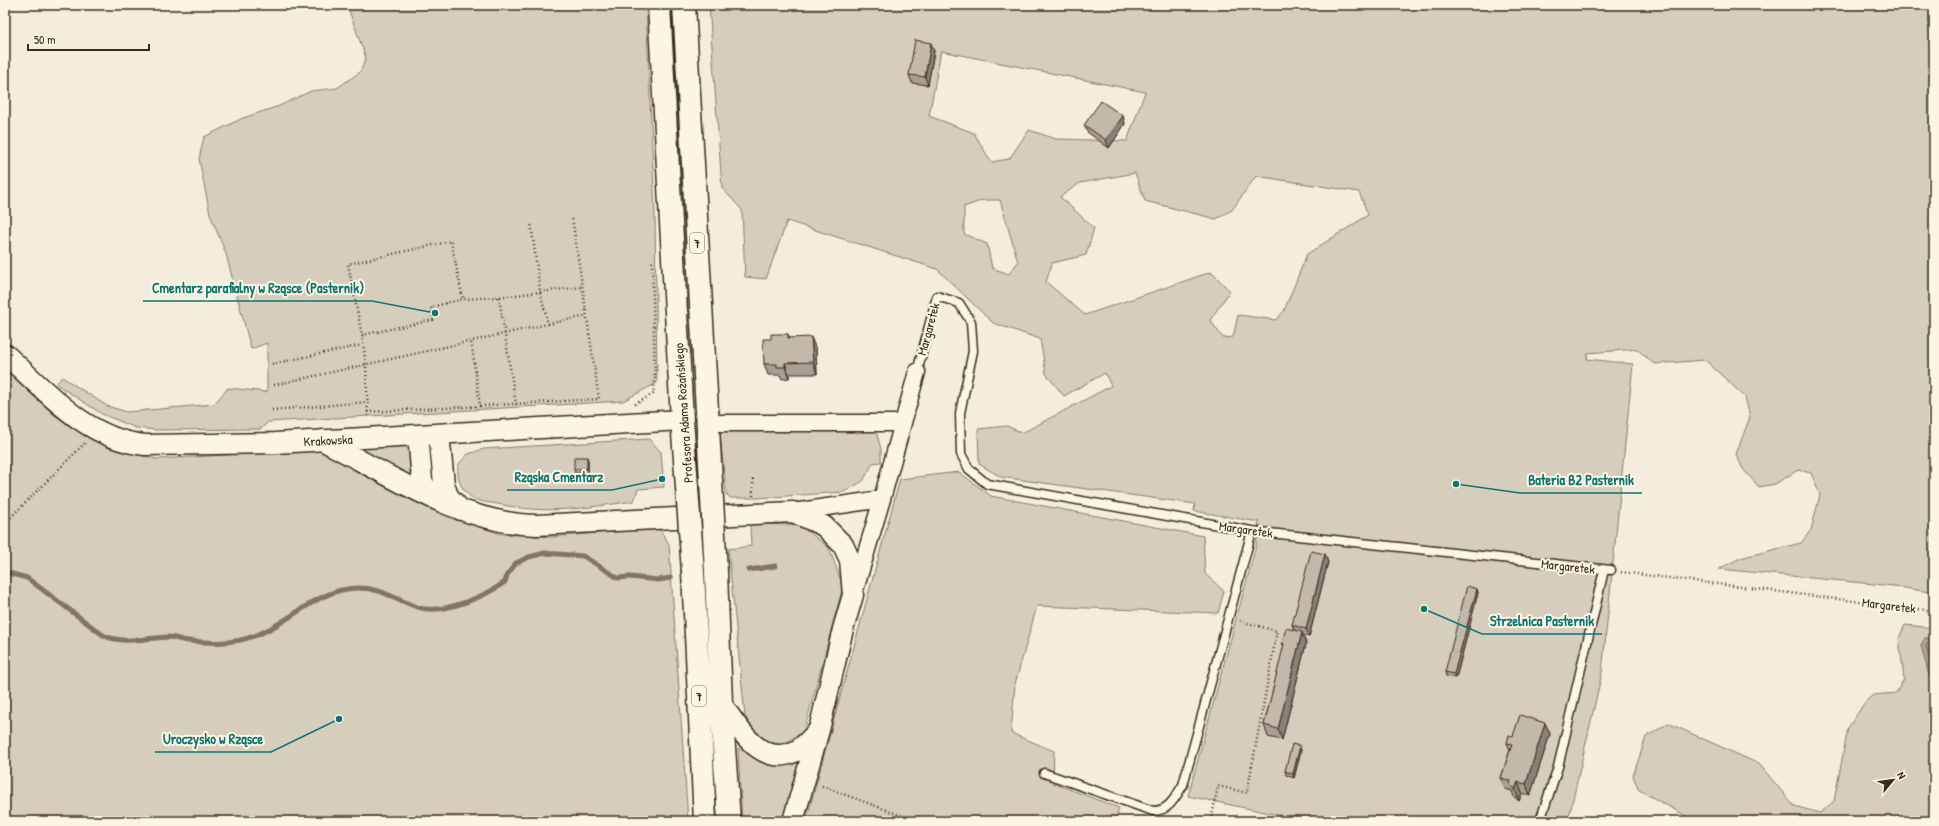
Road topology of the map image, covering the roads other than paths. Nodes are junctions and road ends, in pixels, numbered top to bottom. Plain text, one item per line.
1 (659, 5) edge
2 (684, 5) edge
3 (5, 354) edge
4 (917, 372) joint
5 (682, 420) junction
6 (708, 423) junction
7 (903, 423) junction
8 (439, 434) junction
9 (418, 435) junction
10 (322, 440) junction
11 (429, 496) junction
12 (882, 499) junction
13 (461, 510) junction
14 (793, 512) junction
15 (1252, 531) junction
16 (853, 595) junction
17 (721, 703) junction
18 (819, 730) junction
19 (1044, 773) dead end
20 (705, 821) edge
21 (729, 821) edge
22 (793, 821) edge
23 (1540, 821) edge

1 - 5 main road, Profesora Adama Rożańskiego / 7
2 - 6 main road, Profesora Adama Rożańskiego / 7
3 - 10 street, Krakowska
4 - 7 street, Margaretek
4 - 15 lane, Margaretek
5 - 8 street, Krakowska
5 - 20 main road, Profesora Adama Rożańskiego / 7, bridge
6 - 7 street
6 - 17 main road, Profesora Adama Rożańskiego / 7, bridge
7 - 12 street, Margaretek
8 - 9 street, Krakowska
8 - 13 street
9 - 10 street, Krakowska
9 - 11 street
10 - 11 street
11 - 13 street
12 - 14 street
12 - 16 street, Margaretek
13 - 14 street
14 - 16 street
15 - 19 lane
15 - 23 lane, Margaretek
16 - 18 street
17 - 18 street
17 - 21 main road, Profesora Adama Rożańskiego / 7
18 - 22 street

